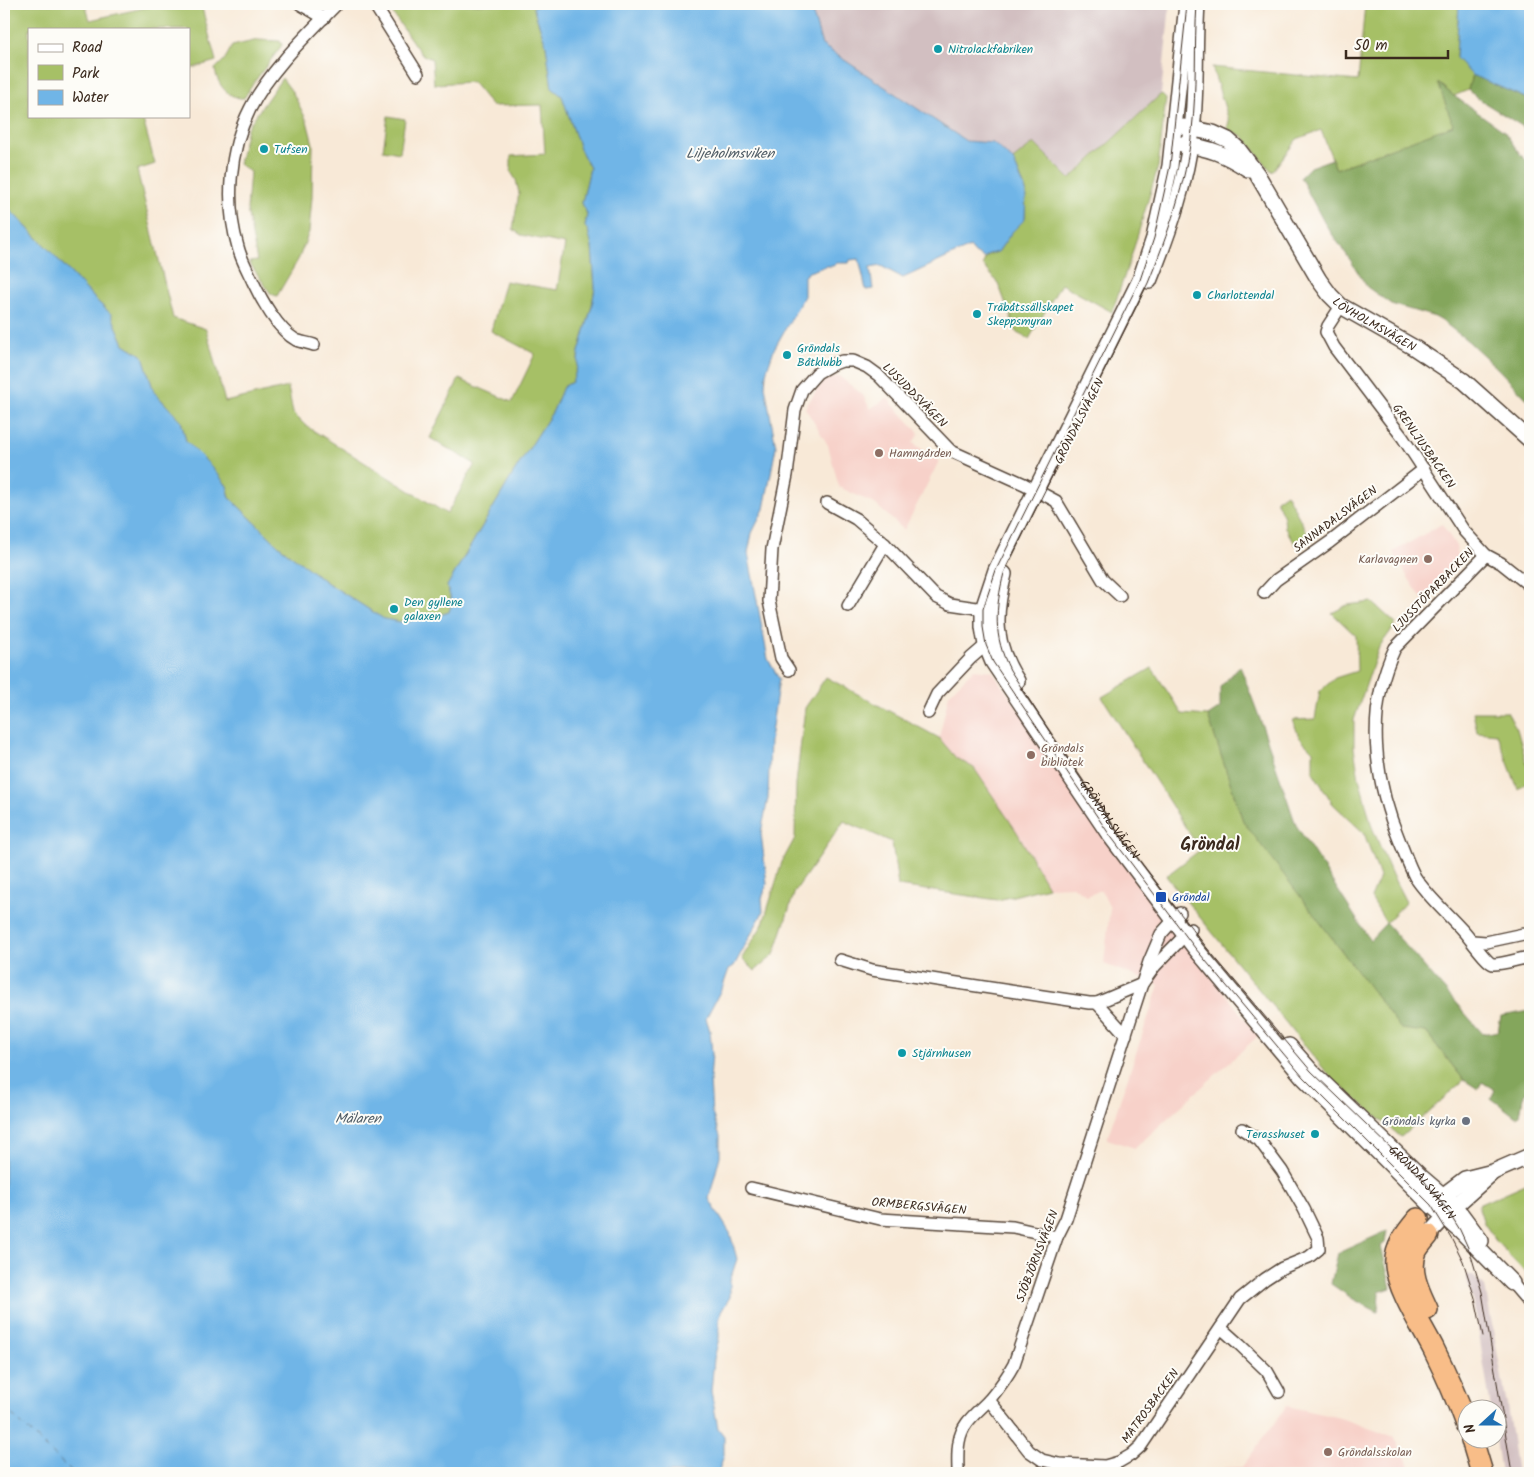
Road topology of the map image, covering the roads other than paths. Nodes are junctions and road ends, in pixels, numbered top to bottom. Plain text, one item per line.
1 (300, 4) edge
2 (337, 4) edge
3 (374, 4) edge
4 (1187, 4) edge
5 (1197, 4) edge
6 (324, 18) junction
7 (418, 74) dead end
8 (1175, 126) junction
9 (1192, 128) junction
10 (1173, 143) junction
11 (1190, 145) junction
12 (1257, 174) junction
13 (1341, 306) junction
14 (314, 344) dead end
15 (1530, 440) edge
16 (1424, 469) junction
17 (1039, 492) junction
18 (827, 503) dead end
19 (885, 544) junction
20 (1486, 555) junction
21 (1530, 586) edge
22 (1264, 593) dead end
23 (1120, 596) dead end
24 (848, 606) dead end
25 (990, 610) junction
26 (992, 642) junction
27 (789, 670) dead end
28 (928, 713) dead end
29 (1176, 917) junction
30 (1188, 931) junction
31 (1530, 935) edge
32 (1473, 941) junction
33 (1530, 957) edge
34 (840, 960) dead end
35 (1142, 984) junction
36 (1097, 1003) junction
37 (1126, 1035) junction
38 (1242, 1129) dead end
39 (1530, 1156) edge
40 (1494, 1172) junction
41 (751, 1188) dead end
42 (1450, 1211) junction
43 (1430, 1213) junction
44 (1057, 1237) junction
45 (1512, 1283) joint
46 (1530, 1304) edge
47 (1221, 1328) junction
48 (1279, 1392) dead end
49 (989, 1400) junction
50 (1456, 1400) edge
51 (1470, 1400) edge
52 (1475, 1450) edge
53 (1486, 1450) edge
54 (1105, 1470) edge
55 (958, 1473) edge
56 (1482, 1473) edge
57 (1492, 1473) edge

1 - 6 street
2 - 6 street
3 - 7 street
4 - 8 street
5 - 9 street
6 - 14 street
8 - 9 street, LÖVHOLMSVÄGEN
8 - 10 street
9 - 11 street, GRÖNDALSVÄGEN
9 - 12 street, LÖVHOLMSVÄGEN
10 - 11 street, LÖVHOLMSVÄGEN
10 - 17 street, GRÖNDALSVÄGEN
11 - 12 street, LÖVHOLMSVÄGEN
11 - 17 street, GRÖNDALSVÄGEN
12 - 13 street, LÖVHOLMSVÄGEN
13 - 15 street, LÖVHOLMSVÄGEN
13 - 16 street, GRENLJUSBACKEN
16 - 20 street, GRENLJUSBACKEN
16 - 22 street, SANNADALSVÄGEN
17 - 23 street, LUSUDDSVÄGEN
17 - 25 street, GRÖNDALSVÄGEN
17 - 27 street, LUSUDDSVÄGEN
18 - 19 street
19 - 24 street
19 - 25 street
20 - 21 street, GRENLJUSBACKEN
20 - 32 street, LJUSSTÖPARBACKEN
25 - 26 street, GRÖNDALSVÄGEN
26 - 28 street
26 - 29 street, GRÖNDALSVÄGEN
29 - 30 street, GRÖNDALSVÄGEN
29 - 35 street, SJÖBJÖRNSVÄGEN
30 - 35 street, SJÖBJÖRNSVÄGEN
30 - 43 street, GRÖNDALSVÄGEN
31 - 32 street
32 - 33 street, LJUSSTÖPARBACKEN
34 - 36 street
35 - 36 street
35 - 37 street, SJÖBJÖRNSVÄGEN
36 - 37 street
37 - 44 street, SJÖBJÖRNSVÄGEN
38 - 47 street, MATROSBACKEN
39 - 40 street
40 - 42 street
40 - 43 street
41 - 44 street, ORMBERGSVÄGEN
42 - 43 street
42 - 43 street, GRÖNDALSVÄGEN
42 - 45 street, GRÖNDALSVÄGEN
43 - 50 highway
43 - 51 highway
44 - 49 street, SJÖBJÖRNSVÄGEN
45 - 46 street, GRÖNDALSVÄGEN
47 - 48 street
47 - 54 street, MATROSBACKEN
49 - 54 street, MATROSBACKEN
49 - 55 street, SJÖBJÖRNSVÄGEN
52 - 56 highway
53 - 57 highway

